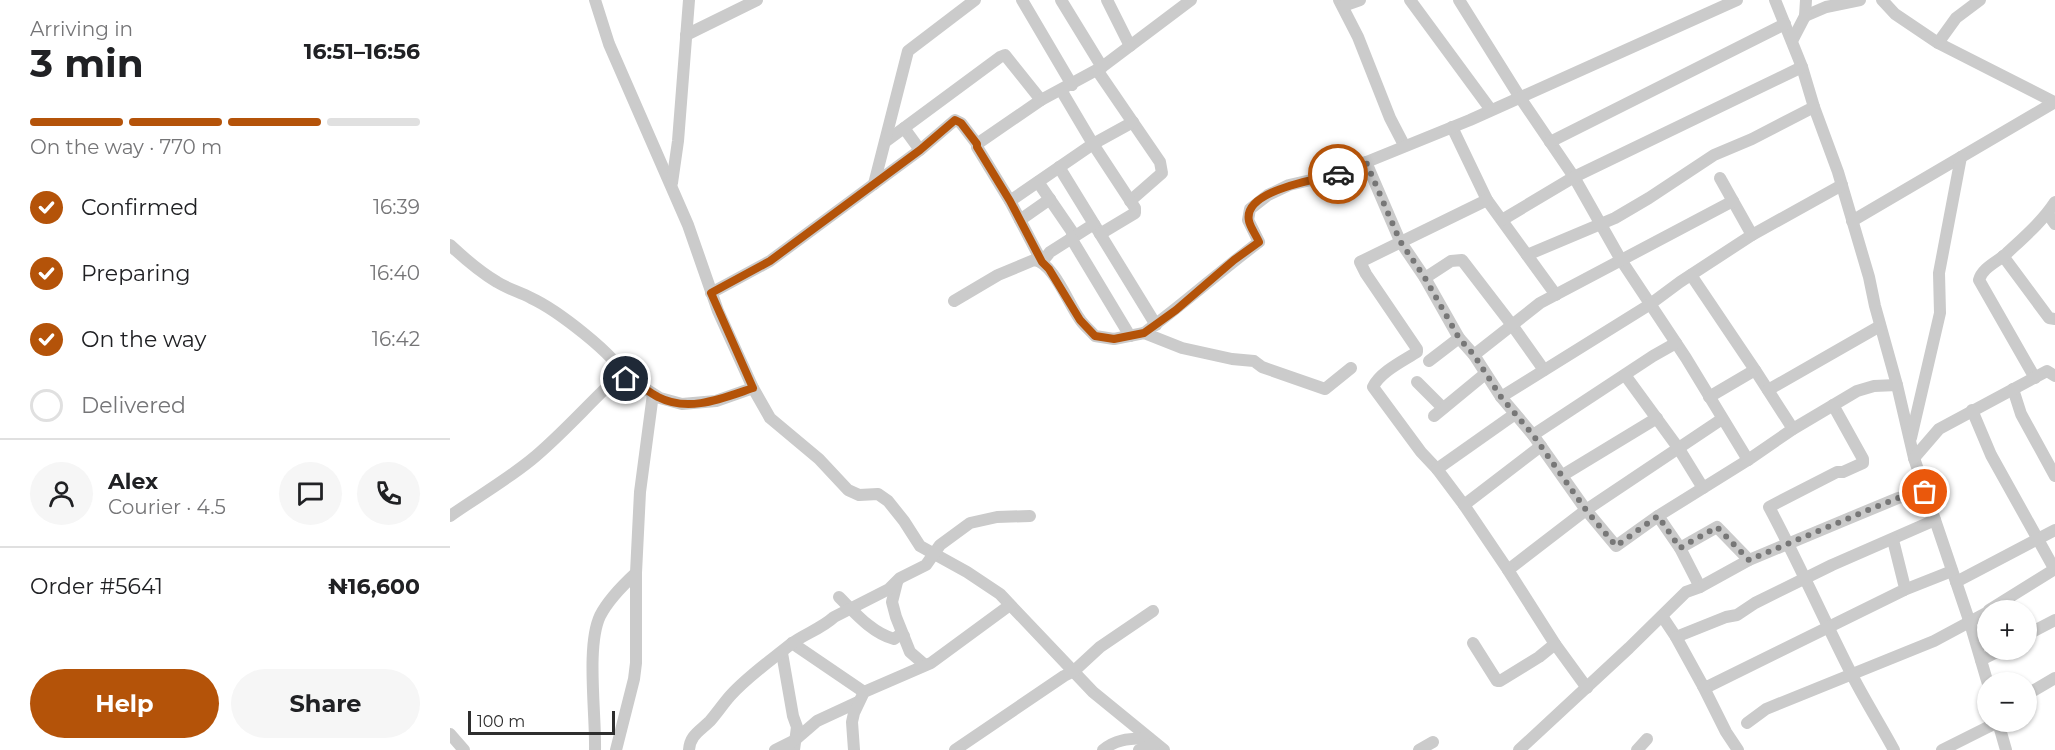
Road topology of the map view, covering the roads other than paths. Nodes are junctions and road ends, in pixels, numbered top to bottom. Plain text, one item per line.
1 (596, 0) edge
2 (688, 0) edge
3 (757, 0) edge
4 (975, 0) edge
5 (1022, 0) edge
6 (1061, 0) edge
7 (1107, 0) edge
8 (1191, 0) edge
9 (1360, 0) edge
10 (1410, 0) edge
11 (1460, 0) edge
12 (1737, 0) edge
13 (1775, 0) edge
14 (1806, 0) edge
15 (1860, 0) edge
16 (1882, 0) edge
17 (1980, 0) edge
18 (1341, 3) edge
19 (1805, 16) junction
20 (1785, 24) junction
21 (686, 34) junction
22 (1792, 41) junction
23 (1938, 43) junction
24 (1131, 46) junction
25 (1802, 67) junction
26 (1100, 68) junction
27 (1066, 88) junction
28 (1521, 99) junction
29 (1041, 100) junction
30 (2055, 102) edge
31 (1814, 107) junction
32 (1491, 110) junction
33 (1133, 122) junction
34 (1452, 127) junction
35 (904, 128) junction
36 (885, 142) junction
37 (1550, 142) junction
38 (977, 144) junction
39 (1092, 144) junction
40 (1404, 146) junction
41 (920, 150) junction
42 (1961, 157) junction
43 (1366, 162) junction
44 (1059, 167) junction
45 (1574, 177) junction
46 (1720, 178) dead end
47 (1038, 182) junction
48 (672, 184) junction
49 (874, 184) junction
50 (1842, 185) junction
51 (1050, 199) junction
52 (1487, 200) junction
53 (1010, 201) junction
54 (1130, 201) junction
55 (1733, 201) junction
56 (2055, 202) edge
57 (2051, 219) edge
58 (1020, 220) junction
59 (1502, 220) junction
60 (1852, 221) junction
61 (1602, 223) junction
62 (1097, 229) junction
63 (1752, 235) junction
64 (1073, 237) junction
65 (1400, 241) junction
66 (450, 245) edge
67 (1527, 255) junction
68 (2003, 256) junction
69 (1621, 260) junction
70 (1042, 262) junction
71 (1691, 275) junction
72 (1425, 278) junction
73 (711, 293) junction
74 (1556, 295) junction
75 (954, 301) dead end
76 (1649, 305) junction
77 (2055, 319) edge
78 (1156, 325) junction
79 (1512, 325) junction
80 (1880, 326) junction
81 (1144, 333) junction
82 (1130, 336) junction
83 (1459, 338) junction
84 (1676, 343) junction
85 (1474, 355) junction
86 (1429, 361) dead end
87 (1351, 368) dead end
88 (1544, 370) junction
89 (1755, 370) junction
90 (1485, 374) junction
91 (1625, 375) junction
92 (2055, 376) edge
93 (2035, 378) junction
94 (626, 379) junction
95 (1417, 382) dead end
96 (1897, 385) junction
97 (753, 388) junction
98 (2013, 389) junction
99 (1768, 390) junction
100 (653, 394) junction
101 (1501, 397) junction
102 (1709, 397) junction
103 (1833, 405) junction
104 (1972, 410) junction
105 (1515, 414) junction
106 (1657, 418) junction
107 (1722, 419) junction
108 (1793, 429) junction
109 (1537, 441) junction
110 (1911, 442) junction
111 (1678, 449) junction
112 (1914, 458) junction
113 (1748, 460) junction
114 (1437, 469) junction
115 (1563, 476) junction
116 (2055, 476) edge
117 (1703, 488) junction
118 (1925, 492) junction
119 (1464, 505) junction
120 (1586, 510) junction
121 (450, 516) edge
122 (1030, 516) dead end
123 (1658, 516) junction
124 (1935, 520) junction
125 (2055, 530) edge
126 (1893, 540) junction
127 (2038, 540) junction
128 (1789, 544) junction
129 (1680, 548) junction
130 (935, 554) junction
131 (1749, 560) junction
132 (2055, 569) edge
133 (1508, 570) junction
134 (636, 573) junction
135 (1954, 577) junction
136 (1804, 580) junction
137 (897, 582) junction
138 (1700, 587) junction
139 (1904, 590) junction
140 (839, 597) dead end
141 (2006, 600) edge
142 (1010, 605) junction
143 (852, 609) junction
144 (1153, 611) dead end
145 (1662, 616) junction
146 (1977, 618) edge
147 (2055, 620) edge
148 (1970, 622) junction
149 (1828, 627) junction
150 (2037, 629) edge
151 (904, 636) junction
152 (1676, 637) junction
153 (792, 643) junction
154 (1473, 643) dead end
155 (1555, 644) junction
156 (1977, 646) edge
157 (782, 653) junction
158 (1981, 660) edge
159 (925, 665) junction
160 (1074, 671) junction
161 (1984, 672) edge
162 (1852, 675) junction
163 (2055, 678) edge
164 (1702, 686) junction
165 (1587, 688) junction
166 (2037, 688) edge
167 (861, 697) junction
168 (1747, 723) dead end
169 (1978, 732) edge
170 (2001, 732) edge
171 (450, 734) edge
172 (1647, 739) dead end
173 (1433, 742) dead end
174 (1156, 744) edge
175 (794, 745) edge
176 (1122, 745) edge
177 (464, 750) edge
178 (595, 750) edge
179 (616, 750) edge
180 (689, 750) edge
181 (775, 750) edge
182 (854, 750) edge
183 (955, 750) edge
184 (1103, 750) edge
185 (1139, 750) edge
186 (1419, 750) edge
187 (1519, 750) edge
188 (1637, 750) edge
189 (1738, 750) edge
190 (1894, 750) edge
191 (1941, 750) edge
192 (2006, 750) edge

1 - 48 street
2 - 21 street
3 - 21 street
4 - 36 street
5 - 27 street
6 - 26 street
7 - 24 street
8 - 24 street
9 - 18 street
10 - 32 street
11 - 28 street
12 - 28 street
13 - 20 street
14 - 19 street
15 - 19 street
16 - 23 street
17 - 23 street
18 - 40 street
19 - 22 street
20 - 22 street
20 - 37 street
21 - 48 street
22 - 25 street
23 - 30 street
24 - 26 street
25 - 31 street
25 - 45 street
26 - 27 street
26 - 33 street
27 - 29 street
27 - 39 street
28 - 32 street
28 - 37 street
29 - 35 street
29 - 38 street
30 - 42 street
31 - 50 street
31 - 61 street
32 - 34 street
33 - 39 street
33 - 54 street
34 - 40 street
34 - 52 street
35 - 36 street
35 - 41 street
36 - 49 street
37 - 45 street
38 - 41 street
38 - 53 street
39 - 44 street
39 - 54 street
40 - 43 street
41 - 49 street
42 - 60 street
42 - 110 street
43 - 65 street
43 - 78 street
44 - 47 street
44 - 62 street
45 - 59 street
45 - 61 street
46 - 55 street
47 - 51 street
47 - 53 street
48 - 73 street
49 - 73 street
50 - 60 street
50 - 63 street
51 - 58 street
51 - 64 street
52 - 59 street
52 - 65 street
53 - 58 street
54 - 62 street
55 - 63 street
55 - 69 street
56 - 57 street
57 - 68 street
58 - 70 street
59 - 67 street
60 - 80 street
61 - 67 street
61 - 69 street
62 - 64 street
62 - 78 street
63 - 71 street
64 - 70 street
64 - 82 street
65 - 72 street
65 - 114 street
66 - 94 street
67 - 74 street
68 - 77 street
68 - 93 street
69 - 74 street
69 - 76 street
70 - 75 street
70 - 82 street
71 - 76 street
71 - 89 street
72 - 79 street
72 - 83 street
73 - 97 street
74 - 79 street
76 - 84 street
76 - 88 street
78 - 81 street
79 - 85 street
79 - 88 street
80 - 96 street
80 - 99 street
81 - 82 street
81 - 87 street
83 - 85 street
83 - 86 street
84 - 91 street
84 - 102 street
85 - 90 street
88 - 101 street
89 - 99 street
89 - 102 street
90 - 95 street
90 - 101 street
91 - 106 street
91 - 109 street
92 - 93 street
93 - 98 street
94 - 100 street
94 - 121 street
96 - 103 street
96 - 110 street
97 - 100 street
97 - 130 street
98 - 104 street
98 - 116 street
99 - 108 street
100 - 134 street
101 - 105 street
102 - 107 street
103 - 108 street
103 - 128 street
104 - 112 street
104 - 127 street
105 - 109 street
105 - 114 street
106 - 111 street
106 - 115 street
107 - 111 street
107 - 113 street
108 - 113 street
109 - 115 street
109 - 119 street
110 - 112 street
111 - 117 street
111 - 120 street
112 - 118 street
113 - 117 street
114 - 119 street
115 - 120 street
117 - 123 street
118 - 124 street
118 - 128 street
119 - 133 street
120 - 123 street
120 - 133 street
122 - 130 street
123 - 129 street
124 - 126 street
124 - 135 street
125 - 127 street
126 - 136 street
126 - 139 street
127 - 132 street
127 - 135 street
128 - 131 street
128 - 136 street
129 - 131 street
129 - 138 street
130 - 137 street
130 - 142 street
131 - 138 street
132 - 141 street
133 - 155 street
134 - 178 street
134 - 179 street
135 - 139 street
135 - 148 street
136 - 149 street
136 - 152 street
137 - 143 street
137 - 151 street
138 - 145 street
139 - 149 street
140 - 143 street
142 - 159 street
142 - 160 street
143 - 151 street
143 - 153 street
144 - 160 street
145 - 152 street
145 - 165 street
146 - 148 street
147 - 150 street
148 - 156 street
148 - 162 street
149 - 162 street
149 - 164 street
151 - 159 street
152 - 164 street
153 - 157 street
153 - 167 street
154 - 155 street
155 - 165 street
157 - 175 street
157 - 180 street
158 - 161 street
159 - 167 street
160 - 174 street
160 - 183 street
162 - 168 street
162 - 190 street
163 - 166 street
164 - 189 street
165 - 187 street
167 - 175 street
167 - 182 street
169 - 191 street
170 - 192 street
171 - 177 street
172 - 188 street
173 - 186 street
174 - 176 street
174 - 185 street
175 - 181 street
176 - 184 street

